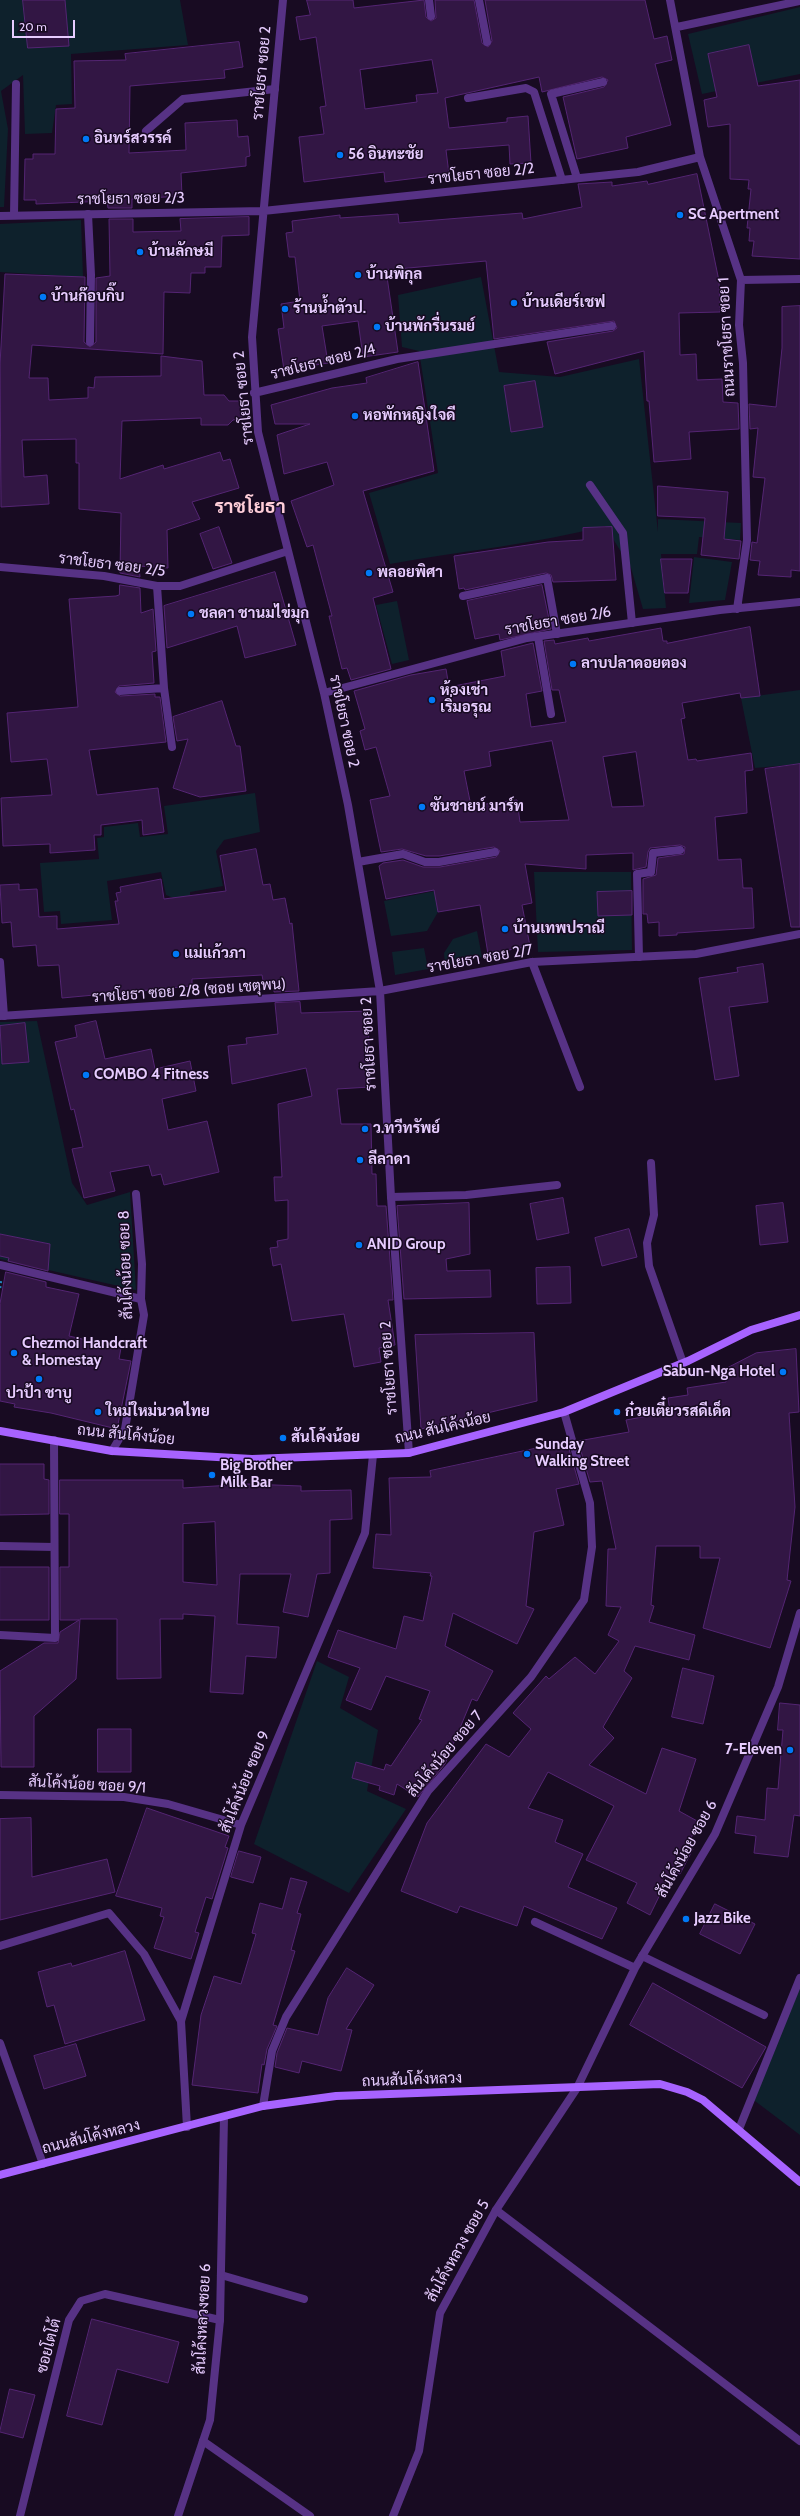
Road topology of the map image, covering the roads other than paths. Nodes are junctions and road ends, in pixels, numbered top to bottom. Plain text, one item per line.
1 (283, 0) edge
2 (429, 0) edge
3 (479, 0) edge
4 (670, 0) edge
5 (800, 1) edge
6 (431, 16) dead end
7 (676, 27) junction
8 (487, 42) dead end
9 (603, 82) dead end
10 (16, 84) dead end
11 (275, 89) junction
12 (468, 98) dead end
13 (146, 131) dead end
14 (700, 157) junction
15 (577, 178) junction
16 (562, 180) junction
17 (263, 211) junction
18 (88, 214) junction
19 (14, 215) junction
20 (0, 216) edge
21 (800, 279) edge
22 (741, 280) junction
23 (612, 326) dead end
24 (90, 342) dead end
25 (254, 393) junction
26 (590, 485) dead end
27 (288, 551) junction
28 (0, 567) edge
29 (156, 586) junction
30 (463, 596) dead end
31 (800, 602) edge
32 (737, 609) junction
33 (632, 623) junction
34 (557, 634) junction
35 (538, 637) junction
36 (164, 688) junction
37 (120, 691) dead end
38 (324, 692) junction
39 (551, 714) dead end
40 (172, 747) dead end
41 (680, 850) dead end
42 (496, 852) dead end
43 (358, 862) junction
44 (800, 934) edge
45 (639, 957) junction
46 (0, 962) edge
47 (532, 962) junction
48 (380, 991) junction
49 (2, 1016) edge
50 (580, 1087) dead end
51 (651, 1163) dead end
52 (557, 1185) dead end
53 (136, 1194) dead end
54 (391, 1197) junction
55 (0, 1265) edge
56 (141, 1299) junction
57 (800, 1315) edge
58 (682, 1363) junction
59 (564, 1412) junction
60 (0, 1431) edge
61 (54, 1440) junction
62 (112, 1451) junction
63 (410, 1453) junction
64 (373, 1455) junction
65 (1, 1546) dead end
66 (54, 1547) junction
67 (800, 1613) edge
68 (0, 1635) edge
69 (0, 1795) edge
70 (241, 1825) junction
71 (535, 1922) dead end
72 (0, 1946) edge
73 (642, 1956) junction
74 (635, 1968) junction
75 (800, 1978) edge
76 (764, 2015) dead end
77 (181, 2021) junction
78 (0, 2043) edge
79 (577, 2088) junction
80 (263, 2106) junction
81 (224, 2117) junction
82 (187, 2127) junction
83 (739, 2129) junction
84 (43, 2164) junction
85 (0, 2175) edge
86 (800, 2182) edge
87 (496, 2210) junction
88 (221, 2276) junction
89 (304, 2298) dead end
90 (220, 2320) junction
91 (202, 2441) junction
92 (800, 2441) edge
93 (20, 2516) edge
94 (178, 2516) edge
95 (310, 2516) edge
96 (394, 2516) edge

1 - 11 street, ราชโยธา ซอย 2
2 - 6 street
3 - 8 street
4 - 7 street, ถนนราชโยธา ซอย 1
5 - 7 street
7 - 14 street, ถนนราชโยธา ซอย 1
9 - 15 street
10 - 19 street
11 - 13 street
11 - 17 street, ราชโยธา ซอย 2
12 - 16 street
14 - 15 street, ราชโยธา ซอย 2/2
14 - 22 street, ถนนราชโยธา ซอย 1
15 - 16 street, ราชโยธา ซอย 2/2
16 - 17 street, ราชโยธา ซอย 2/2
17 - 18 street, ราชโยธา ซอย 2/3
17 - 25 street, ราชโยธา ซอย 2
18 - 19 street, ราชโยธา ซอย 2/3
18 - 24 street
19 - 20 street, ราชโยธา ซอย 2/3
21 - 22 street
22 - 32 street, ถนนราชโยธา ซอย 1
23 - 25 street, ราชโยธา ซอย 2/4
25 - 27 street, ราชโยธา ซอย 2
26 - 33 street
27 - 29 street, ราชโยธา ซอย 2/5
27 - 38 street, ราชโยธา ซอย 2
28 - 29 street, ราชโยธา ซอย 2/5
29 - 36 street
30 - 34 street
31 - 32 street, ราชโยธา ซอย 2/6
32 - 33 street, ราชโยธา ซอย 2/6
33 - 34 street, ราชโยธา ซอย 2/6
34 - 35 street, ราชโยธา ซอย 2/6
35 - 38 street, ราชโยธา ซอย 2/6
35 - 39 street
36 - 37 street
36 - 40 street
38 - 43 street, ราชโยธา ซอย 2
41 - 45 street
42 - 43 street
43 - 48 street, ราชโยธา ซอย 2
44 - 45 street, ราชโยธา ซอย 2/7
45 - 47 street, ราชโยธา ซอย 2/7
46 - 49 street
47 - 48 street, ราชโยธา ซอย 2/7
47 - 50 street
48 - 49 street, ราชโยธา ซอย 2/8 (ซอย เชตุพน)
48 - 54 street, ราชโยธา ซอย 2
51 - 58 street
52 - 54 street
53 - 56 street, สันโค้งน้อย ซอย 8
54 - 63 street, ราชโยธา ซอย 2
55 - 56 street
56 - 62 street, สันโค้งน้อย ซอย 8
57 - 58 street, ถนน สันโค้งน้อย
58 - 59 street, ถนน สันโค้งน้อย
59 - 63 street, ถนน สันโค้งน้อย
59 - 80 street, สันโค้งน้อย ซอย 7
60 - 61 street, ถนน สันโค้งน้อย
61 - 62 street, ถนน สันโค้งน้อย
61 - 66 street
62 - 64 street, ถนน สันโค้งน้อย
63 - 64 street, ถนน สันโค้งน้อย
64 - 70 street, สันโค้งน้อย ซอย 9
65 - 66 street
66 - 68 street
67 - 73 street, สันโค้งน้อย ซอย 6
69 - 70 street, สันโค้งน้อย ซอย 9/1
70 - 77 street, สันโค้งน้อย ซอย 9
71 - 74 street
72 - 77 street
73 - 74 street, สันโค้งน้อย ซอย 6
73 - 76 street
74 - 79 street, สันโค้งน้อย ซอย 6
75 - 83 street
77 - 82 street, สันโค้งน้อย ซอย 9
78 - 84 street
79 - 80 street, ถนนสันโค้งหลวง
79 - 83 street, ถนนสันโค้งหลวง
79 - 87 street, สันโค้งหลวง ซอย 5
80 - 81 street, ถนนสันโค้งหลวง
81 - 82 street, ถนนสันโค้งหลวง
81 - 88 street, สันโค้งหลวงซอย 6
82 - 84 street, ถนนสันโค้งหลวง
83 - 86 street, ถนนสันโค้งหลวง
84 - 85 street, ถนนสันโค้งหลวง
87 - 92 street
87 - 96 street, สันโค้งหลวง ซอย 5
88 - 89 street
88 - 90 street, สันโค้งหลวงซอย 6
90 - 91 street, สันโค้งหลวงซอย 6
90 - 93 street, ซอยโตโต้
91 - 94 street, สันโค้งหลวงซอย 6
91 - 95 street

